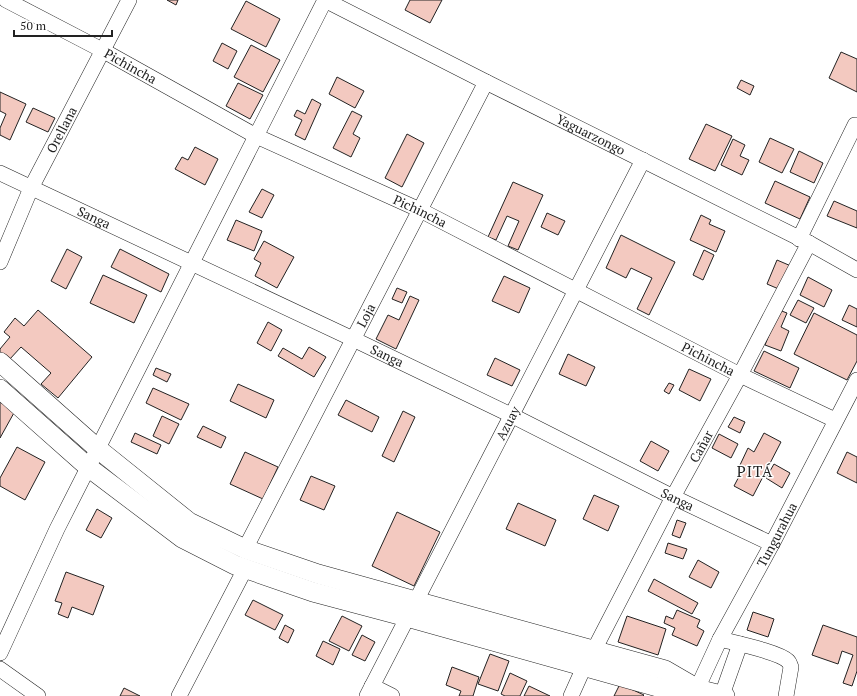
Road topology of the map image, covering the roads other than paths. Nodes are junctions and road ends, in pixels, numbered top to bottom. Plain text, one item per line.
1 (6, 0) edge
2 (129, 0) edge
3 (325, 0) edge
4 (102, 50) junction
5 (486, 82) junction
6 (857, 124) edge
7 (256, 136) junction
8 (643, 160) junction
9 (0, 173) edge
10 (30, 188) junction
11 (420, 210) junction
12 (804, 241) junction
13 (0, 262) edge
14 (192, 262) junction
15 (857, 270) edge
16 (576, 290) junction
17 (353, 339) junction
18 (0, 362) edge
19 (740, 375) junction
20 (857, 380) edge
21 (0, 389) edge
22 (511, 415) junction
23 (835, 420) junction
24 (98, 449) junction
25 (88, 467) junction
26 (672, 497) junction
27 (772, 544) junction
28 (245, 549) junction
29 (245, 569) junction
30 (417, 601) junction
31 (407, 617) junction
32 (720, 639) junction
33 (740, 644) junction
34 (594, 650) junction
35 (0, 653) edge
36 (584, 667) junction
37 (0, 669) edge
38 (697, 689) junction
39 (370, 691) edge
40 (38, 696) edge
41 (179, 696) edge
42 (392, 696) edge
43 (571, 696) edge
44 (723, 696) edge
45 (786, 696) edge

1 - 4 street, Pichincha
2 - 4 street, Orellana
3 - 5 street, Yaguarzongo
3 - 7 street
4 - 7 street, Pichincha
4 - 10 street, Orellana
5 - 8 street, Yaguarzongo
5 - 11 street, Loja
6 - 12 street, Cañar
7 - 11 street, Pichincha
7 - 14 street
8 - 12 street, Yaguarzongo
8 - 16 street, Azuay
9 - 10 street, Sanga
10 - 13 street, Orellana
10 - 14 street, Sanga
11 - 16 street, Pichincha
11 - 17 street, Loja
12 - 15 street, Yaguarzongo
12 - 19 street, Cañar
14 - 17 street, Sanga
14 - 24 street
16 - 19 street, Pichincha
16 - 22 street, Azuay
17 - 22 street, Sanga
17 - 28 street, Loja
18 - 24 main road
19 - 23 street, Pichincha
19 - 26 street, Cañar
20 - 23 street, Tungurahua
21 - 25 main road
22 - 26 street, Sanga
22 - 30 street, Azuay
23 - 27 street, Tungurahua
24 - 25 street
24 - 28 main road
25 - 29 main road
25 - 35 street
26 - 27 street, Sanga
26 - 34 street, Cañar
27 - 32 street, Tungurahua
28 - 30 main road
29 - 31 main road
29 - 41 street
30 - 31 street, Azuay
30 - 34 main road
31 - 36 main road
31 - 39 street, Azuay
32 - 33 street
32 - 38 street, Tungurahua
33 - 44 street
33 - 45 street
34 - 38 main road
36 - 38 main road
36 - 43 street
37 - 40 street
38 - 44 main road
39 - 42 street

